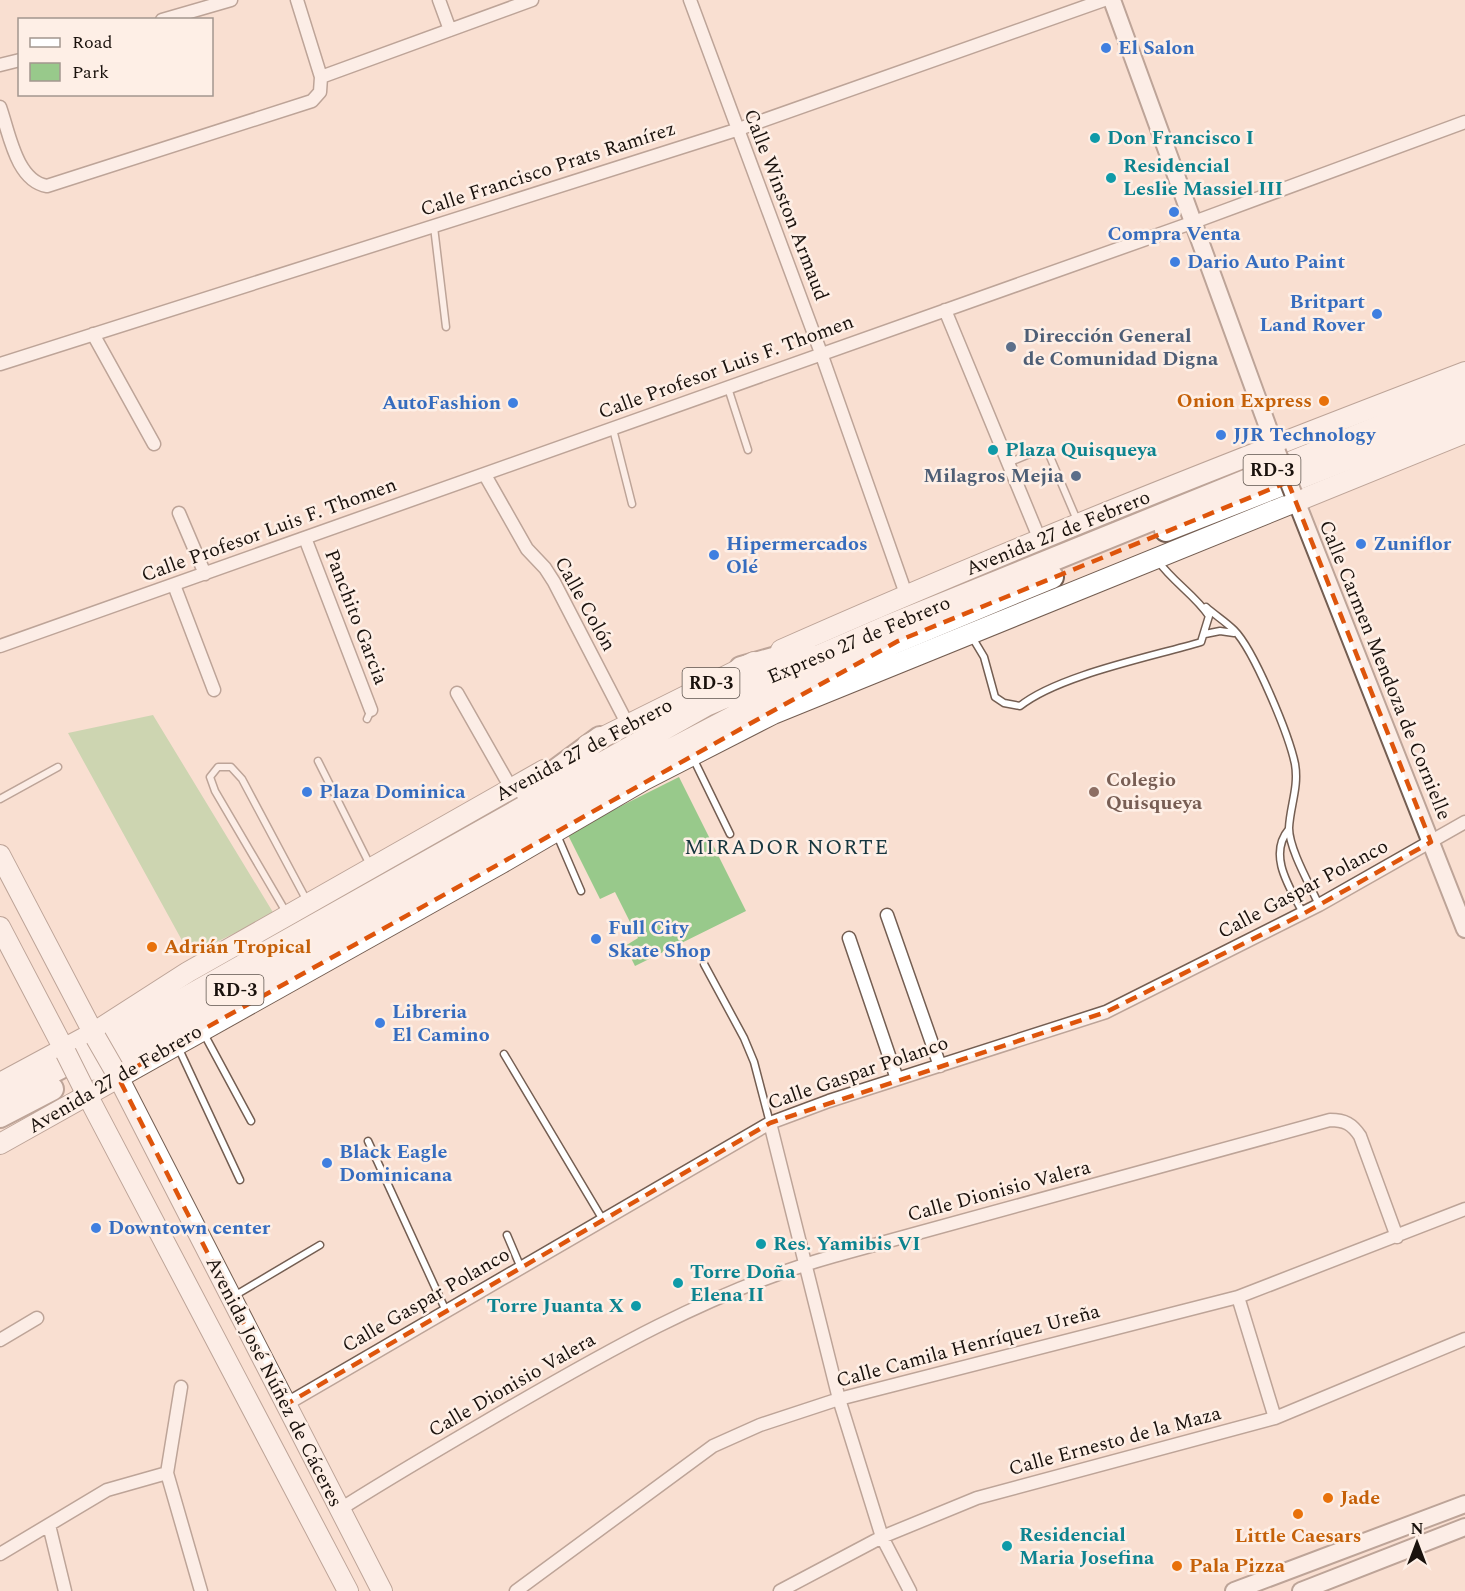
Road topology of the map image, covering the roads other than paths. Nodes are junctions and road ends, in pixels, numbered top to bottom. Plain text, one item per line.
1 (231, 0) edge
2 (297, 0) edge
3 (439, 0) edge
4 (532, 0) edge
5 (690, 0) edge
6 (1104, 0) edge
7 (1112, 0) edge
8 (169, 18) edge
9 (450, 30) junction
10 (18, 61) edge
11 (0, 66) edge
12 (321, 77) junction
13 (0, 107) edge
14 (1465, 122) edge
15 (736, 130) junction
16 (1194, 222) junction
17 (434, 226) junction
18 (945, 310) junction
19 (446, 327) dead end
20 (93, 334) junction
21 (821, 353) junction
22 (0, 364) edge
23 (1465, 372) edge
24 (728, 388) junction
25 (1465, 392) edge
26 (1465, 413) edge
27 (613, 429) junction
28 (1465, 433) edge
29 (153, 444) dead end
30 (1276, 449) junction
31 (748, 450) dead end
32 (1008, 463) junction
33 (485, 475) junction
34 (1294, 497) junction
35 (632, 504) dead end
36 (179, 513) dead end
37 (1079, 524) junction
38 (305, 538) junction
39 (1040, 540) junction
40 (1081, 556) junction
41 (1156, 558) junction
42 (205, 574) junction
43 (174, 585) junction
44 (906, 594) junction
45 (1200, 602) junction
46 (891, 634) junction
47 (970, 634) junction
48 (1206, 634) junction
49 (1238, 635) junction
50 (0, 646) edge
51 (741, 668) junction
52 (214, 690) dead end
53 (457, 693) dead end
54 (773, 714) junction
55 (369, 715) dead end
56 (628, 725) junction
57 (600, 738) junction
58 (691, 755) junction
59 (318, 761) dead end
60 (58, 767) dead end
61 (644, 780) junction
62 (511, 789) junction
63 (0, 799) edge
64 (1465, 822) edge
65 (1289, 829) junction
66 (556, 832) junction
67 (730, 834) dead end
68 (1431, 842) junction
69 (462, 853) junction
70 (0, 855) edge
71 (372, 869) junction
72 (581, 891) dead end
73 (309, 904) junction
74 (1319, 905) junction
75 (1303, 914) junction
76 (887, 915) dead end
77 (288, 916) junction
78 (0, 927) edge
79 (1465, 929) edge
80 (849, 938) dead end
81 (704, 964) dead end
82 (202, 1029) junction
83 (94, 1035) junction
84 (177, 1044) junction
85 (65, 1051) junction
86 (504, 1054) dead end
87 (940, 1066) junction
88 (117, 1074) junction
89 (897, 1079) junction
90 (0, 1083) edge
91 (86, 1091) junction
92 (0, 1098) edge
93 (0, 1116) edge
94 (251, 1121) dead end
95 (770, 1123) junction
96 (368, 1141) dead end
97 (0, 1144) edge
98 (240, 1180) dead end
99 (1465, 1209) edge
100 (603, 1221) junction
101 (507, 1235) dead end
102 (1397, 1237) junction
103 (320, 1245) dead end
104 (805, 1264) junction
105 (521, 1268) junction
106 (1238, 1297) junction
107 (231, 1298) junction
108 (446, 1311) junction
109 (37, 1318) dead end
110 (0, 1340) edge
111 (1465, 1340) edge
112 (181, 1387) dead end
113 (839, 1399) junction
114 (285, 1405) junction
115 (1275, 1418) junction
116 (167, 1473) junction
117 (1465, 1504) edge
118 (339, 1510) junction
119 (49, 1525) junction
120 (1465, 1527) edge
121 (882, 1537) junction
122 (0, 1554) edge
123 (65, 1591) edge
124 (201, 1591) edge
125 (348, 1591) edge
126 (381, 1591) edge
127 (516, 1591) edge
128 (780, 1591) edge
129 (910, 1591) edge
130 (1234, 1591) edge
131 (1301, 1591) edge

1 - 8 street
2 - 12 street
3 - 9 street
4 - 9 street
5 - 15 street, Calle Winston Armaud
6 - 15 street, Calle Francisco Prats Ramírez
7 - 16 street
9 - 12 street
10 - 11 street
12 - 13 street
14 - 16 street, Calle Profesor Luis F. Thomen
15 - 17 street, Calle Francisco Prats Ramírez
15 - 21 street, Calle Winston Armaud
16 - 18 street, Calle Profesor Luis F. Thomen
16 - 30 street
17 - 19 lane
17 - 20 street, Calle Francisco Prats Ramírez
18 - 21 street, Calle Profesor Luis F. Thomen
18 - 32 street
20 - 22 street, Calle Francisco Prats Ramírez
20 - 29 street
21 - 24 street, Calle Profesor Luis F. Thomen
21 - 44 street, Calle Winston Armaud
23 - 30 main road, Avenida 27 de Febrero / RD-3
24 - 27 street, Calle Profesor Luis F. Thomen
24 - 31 lane
25 - 40 highway, RD-3
26 - 40 highway, RD-3
27 - 33 street, Calle Profesor Luis F. Thomen
27 - 35 lane
28 - 34 main road, Avenida 27 de Febrero / RD-3
30 - 34 street, Calle Carmen Mendoza de Cornielle, bridge
30 - 37 main road, Avenida 27 de Febrero / RD-3
32 - 37 lane
32 - 39 street
33 - 38 street, Calle Profesor Luis F. Thomen
33 - 56 street, Calle Colón
34 - 41 main road, Avenida 27 de Febrero / RD-3
34 - 68 street, Calle Carmen Mendoza de Cornielle
36 - 42 street
37 - 39 main road, Avenida 27 de Febrero / RD-3
38 - 42 street, Calle Profesor Luis F. Thomen
38 - 55 street, Panchito Garcia
39 - 44 main road, Avenida 27 de Febrero / RD-3
40 - 46 highway, Expreso 27 de Febrero / RD-3
41 - 45 lane
41 - 47 main road, Avenida 27 de Febrero / RD-3
42 - 43 street, Calle Profesor Luis F. Thomen
43 - 50 street, Calle Profesor Luis F. Thomen
43 - 52 street
44 - 51 main road, Avenida 27 de Febrero / RD-3
45 - 48 lane
45 - 49 lane
46 - 51 highway
46 - 54 highway
46 - 69 highway, Expreso 27 de Febrero / RD-3
47 - 48 lane
47 - 54 main road, Avenida 27 de Febrero / RD-3
48 - 49 lane
49 - 65 lane
51 - 56 main road, Avenida 27 de Febrero / RD-3
53 - 62 street
54 - 58 main road, Avenida 27 de Febrero / RD-3
56 - 57 main road, Avenida 27 de Febrero / RD-3
57 - 62 main road, Avenida 27 de Febrero / RD-3
57 - 69 highway
58 - 61 main road, Avenida 27 de Febrero / RD-3
58 - 67 lane
59 - 71 lane
60 - 63 lane
61 - 66 main road, Avenida 27 de Febrero / RD-3
61 - 69 highway
62 - 71 main road, Avenida 27 de Febrero / RD-3
64 - 68 street, Calle Gaspar Polanco
65 - 74 lane
65 - 75 lane
66 - 72 lane
66 - 82 main road, Avenida 27 de Febrero / RD-3
68 - 74 street, Calle Gaspar Polanco
68 - 79 street, Calle Carmen Mendoza de Cornielle
69 - 92 highway, RD-3
69 - 93 highway, RD-3
70 - 83 main road, Avenida José Núñez de Cáceres
71 - 73 main road, Avenida 27 de Febrero / RD-3
73 - 77 main road, Avenida 27 de Febrero / RD-3
73 - 77 lane
74 - 75 street, Calle Gaspar Polanco
75 - 87 street, Calle Gaspar Polanco
76 - 87 street
77 - 83 main road, Avenida 27 de Febrero / RD-3
78 - 85 main road, Avenida José Núñez de Cáceres
80 - 89 street
81 - 95 lane
82 - 84 main road, Avenida 27 de Febrero / RD-3
82 - 94 lane
83 - 85 main road, Avenida 27 de Febrero / RD-3
83 - 88 main road, Avenida José Núñez de Cáceres, bridge
84 - 88 main road, Avenida 27 de Febrero / RD-3
84 - 98 lane
85 - 90 main road, Avenida 27 de Febrero / RD-3
85 - 91 main road, Avenida José Núñez de Cáceres, bridge
86 - 100 lane
87 - 89 street, Calle Gaspar Polanco
88 - 91 main road, Avenida 27 de Febrero / RD-3
88 - 107 main road, Avenida José Núñez de Cáceres
89 - 95 street, Calle Gaspar Polanco
91 - 97 main road, Avenida 27 de Febrero / RD-3
91 - 125 main road, Avenida José Núñez de Cáceres
95 - 100 street, Calle Gaspar Polanco
95 - 104 street
96 - 108 lane
99 - 102 street, Calle Camila Henríquez Ureña
100 - 105 street, Calle Gaspar Polanco
101 - 105 lane
102 - 104 street, Calle Dionisio Valera
102 - 106 street, Calle Camila Henríquez Ureña
103 - 107 lane
104 - 113 street
104 - 118 street, Calle Dionisio Valera
105 - 108 street, Calle Gaspar Polanco
106 - 113 street, Calle Camila Henríquez Ureña
106 - 115 street
107 - 114 main road, Avenida José Núñez de Cáceres
108 - 114 street, Calle Gaspar Polanco
109 - 110 street
111 - 115 street, Calle Ernesto de la Maza
112 - 116 street
113 - 121 street
113 - 127 street, Calle Camila Henríquez Ureña
114 - 118 main road, Avenida José Núñez de Cáceres
115 - 121 street, Calle Ernesto de la Maza
116 - 119 street
116 - 124 street
117 - 130 street
118 - 126 main road, Avenida José Núñez de Cáceres
119 - 122 street
119 - 123 street
120 - 131 street
121 - 128 street, Calle Ernesto de la Maza
121 - 129 street

